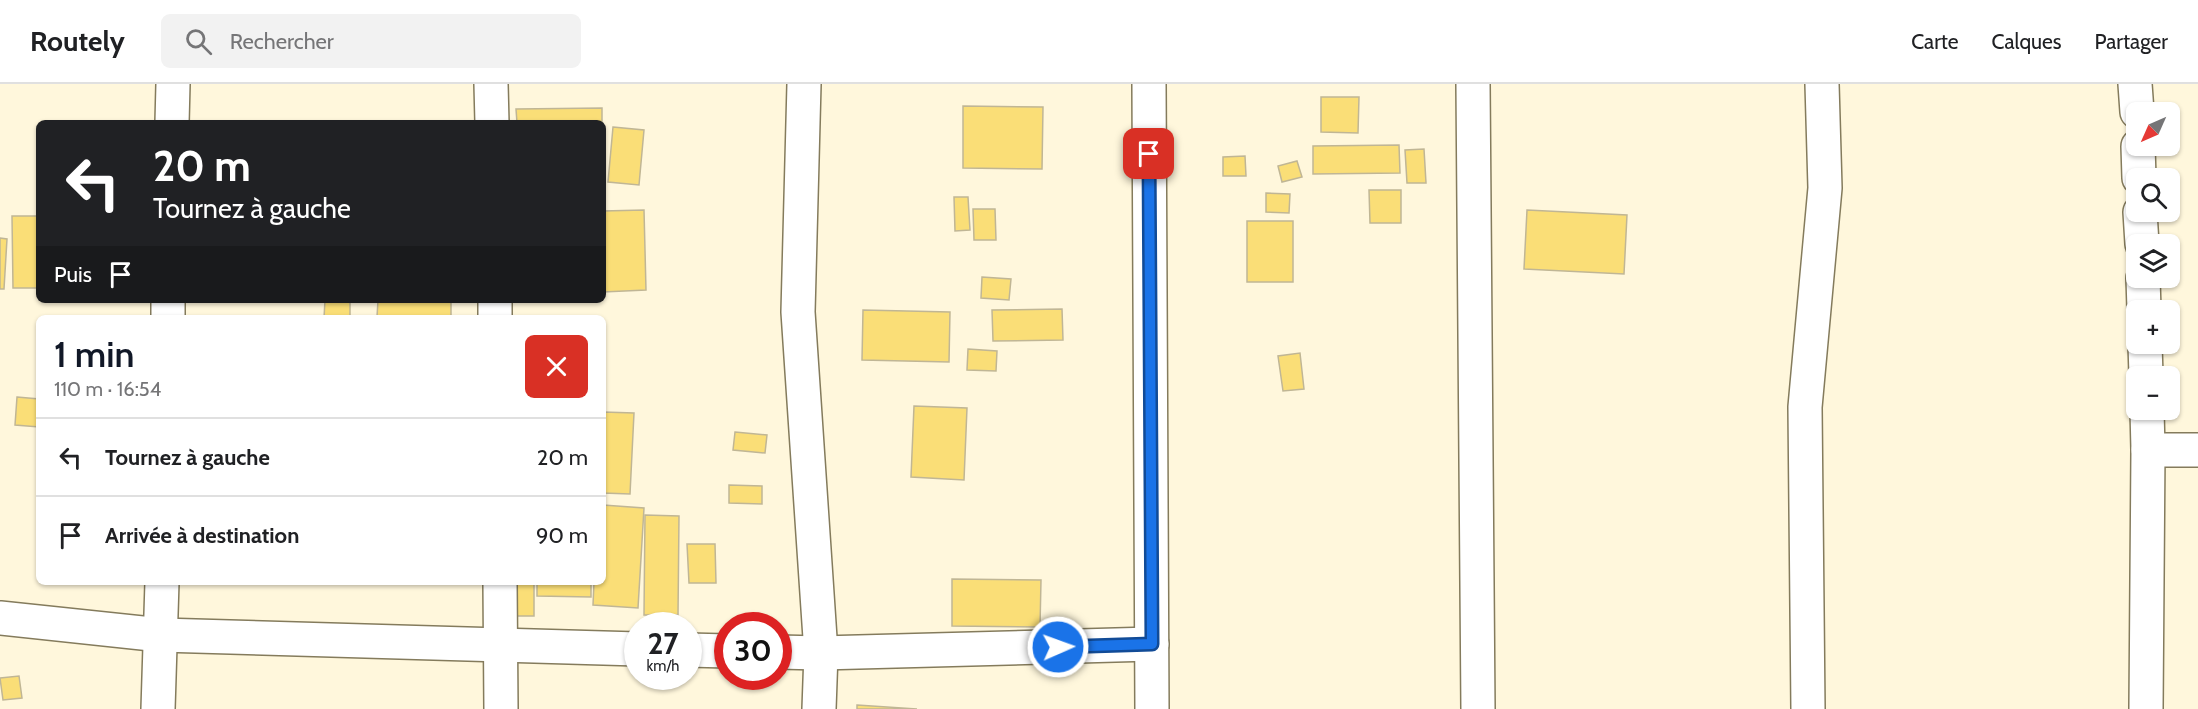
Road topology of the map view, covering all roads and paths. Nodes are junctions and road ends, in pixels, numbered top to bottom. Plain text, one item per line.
1 (173, 84) edge
2 (491, 84) edge
3 (804, 84) edge
4 (1149, 84) edge
5 (1473, 84) edge
6 (1822, 84) edge
7 (2135, 84) edge
8 (2136, 102) edge
9 (172, 120) edge
10 (492, 120) edge
11 (2147, 420) edge
12 (2148, 450) junction
13 (2198, 450) edge
14 (162, 585) edge
15 (500, 585) edge
16 (0, 618) edge
17 (161, 635) junction
18 (1152, 644) junction
19 (501, 645) junction
20 (624, 648) edge
21 (792, 652) edge
22 (821, 653) junction
23 (158, 709) edge
24 (501, 709) edge
25 (819, 709) edge
26 (1152, 709) edge
27 (1478, 709) edge
28 (1808, 709) edge
29 (2145, 709) edge

1 - 9 street
2 - 10 street
3 - 22 street
4 - 18 street
5 - 27 street
6 - 28 street
7 - 8 street
11 - 12 street
12 - 13 street
12 - 29 street
14 - 17 street
15 - 19 street
16 - 17 street
17 - 19 street
17 - 23 street
18 - 22 street
18 - 26 street
19 - 20 street
19 - 24 street
21 - 22 street
22 - 25 street

